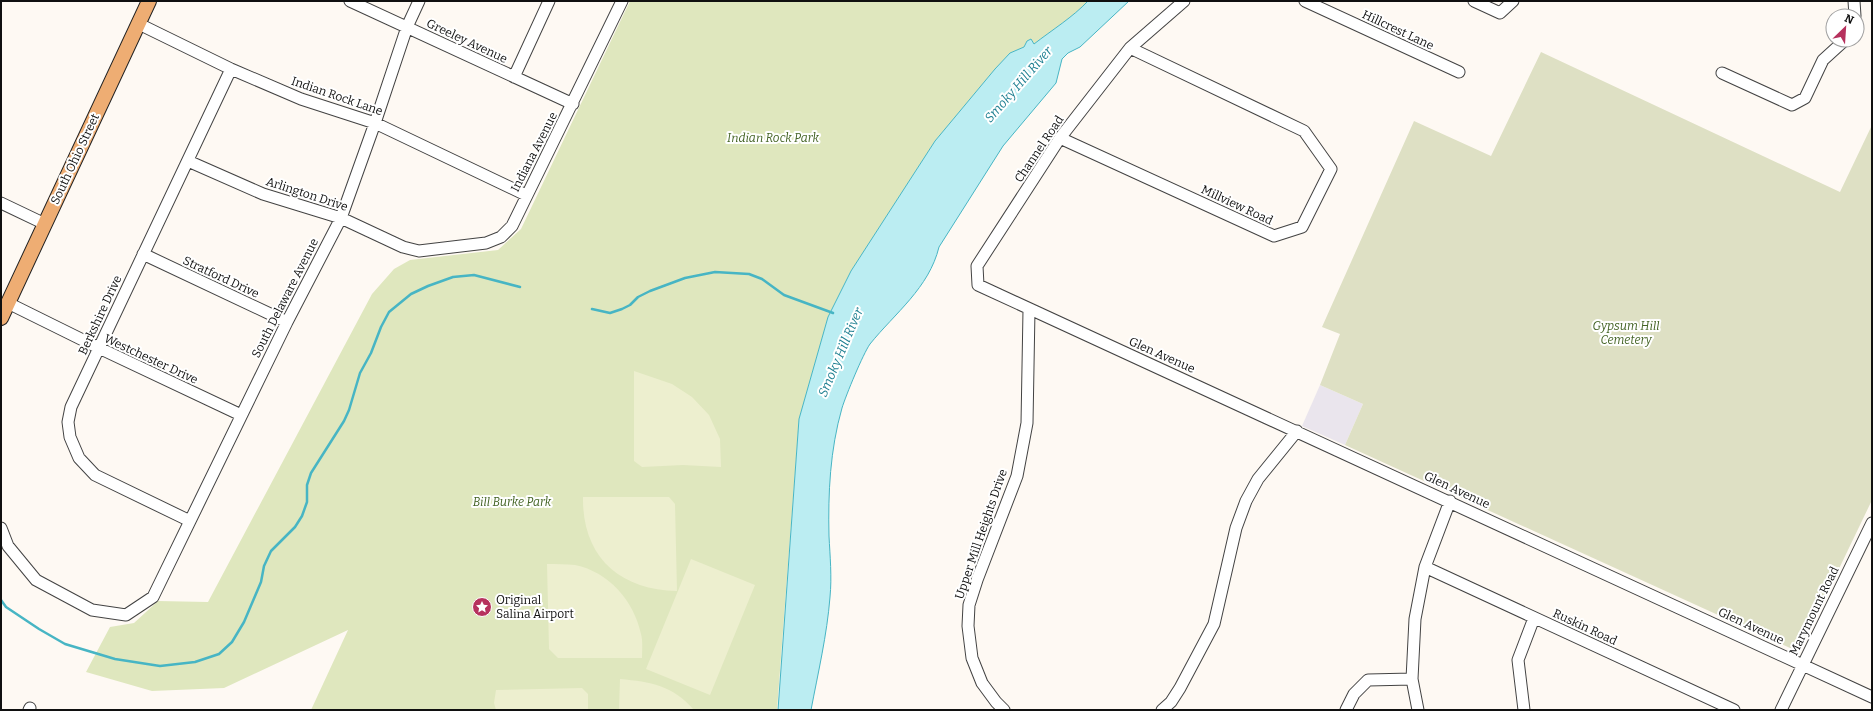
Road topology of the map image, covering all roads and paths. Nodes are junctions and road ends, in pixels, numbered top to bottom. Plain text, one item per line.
1 (149, 1) edge
2 (350, 1) edge
3 (419, 1) edge
4 (549, 1) edge
5 (622, 1) edge
6 (1184, 1) edge
7 (1305, 1) edge
8 (1474, 1) edge
9 (1513, 1) edge
10 (139, 24) junction
11 (407, 27) junction
12 (1130, 48) junction
13 (1836, 48) edge
14 (231, 69) junction
15 (1459, 72) dead end
16 (1722, 73) dead end
17 (514, 77) junction
18 (573, 104) junction
19 (376, 123) junction
20 (1060, 138) junction
21 (188, 161) junction
22 (526, 195) junction
23 (1, 203) edge
24 (340, 218) junction
25 (45, 224) junction
26 (419, 251) joint
27 (143, 254) junction
28 (8, 303) junction
29 (1029, 310) junction
30 (1, 318) edge
31 (287, 322) junction
32 (99, 348) junction
33 (241, 415) junction
34 (1297, 431) junction
35 (1450, 501) junction
36 (190, 521) junction
37 (1872, 523) edge
38 (1, 528) edge
39 (1425, 567) junction
40 (1534, 618) junction
41 (1802, 664) junction
42 (1412, 679) junction
43 (1872, 696) edge
44 (1714, 706) edge
45 (1004, 710) edge
46 (1162, 710) edge
47 (1346, 710) edge
48 (1418, 710) edge
49 (1524, 710) edge
50 (1734, 710) edge
51 (1781, 710) edge

1 - 10 main road, South Ohio Street
2 - 11 street, Greeley Avenue
3 - 11 street, South Delaware Avenue
4 - 17 street
5 - 18 street, Indiana Avenue
6 - 12 street, Channel Road
7 - 15 street, Hillcrest Lane
8 - 9 street
10 - 14 street, Indian Rock Lane
10 - 25 main road, South Ohio Street
11 - 17 street, Greeley Avenue
11 - 19 street, South Delaware Avenue
12 - 20 street, Channel Road
12 - 20 street, Millview Road
13 - 16 street
14 - 19 street, Indian Rock Lane
14 - 21 street, Berkshire Drive
17 - 18 street, Greeley Avenue
18 - 22 street, Indiana Avenue
19 - 22 street, Indian Rock Lane
19 - 24 street, South Delaware Avenue
20 - 29 street, Channel Road
21 - 24 street, Arlington Drive
21 - 27 street, Berkshire Drive
22 - 26 street, Indiana Avenue
23 - 25 street
24 - 26 street, Arlington Drive
24 - 31 street, South Delaware Avenue
25 - 28 main road, South Ohio Street
27 - 31 street, Stratford Drive
27 - 32 street, Berkshire Drive
28 - 30 main road, South Ohio Street
28 - 32 street, Westchester Drive
29 - 34 street, Glen Avenue
29 - 45 street, Upper Mill Heights Drive
31 - 33 street, South Delaware Avenue
32 - 33 street, Westchester Drive
32 - 36 street, Berkshire Drive
33 - 36 street, South Delaware Avenue
34 - 35 street, Glen Avenue
34 - 46 street
35 - 39 street
35 - 41 street, Glen Avenue
36 - 38 street, South Delaware Avenue
37 - 41 street, Marymount Road
39 - 40 street, Ruskin Road
39 - 42 street
40 - 44 street, Ruskin Road
40 - 49 street
41 - 43 street, Glen Avenue
41 - 51 street, Marymount Road
42 - 47 street
42 - 48 street
44 - 50 street, Ruskin Road

